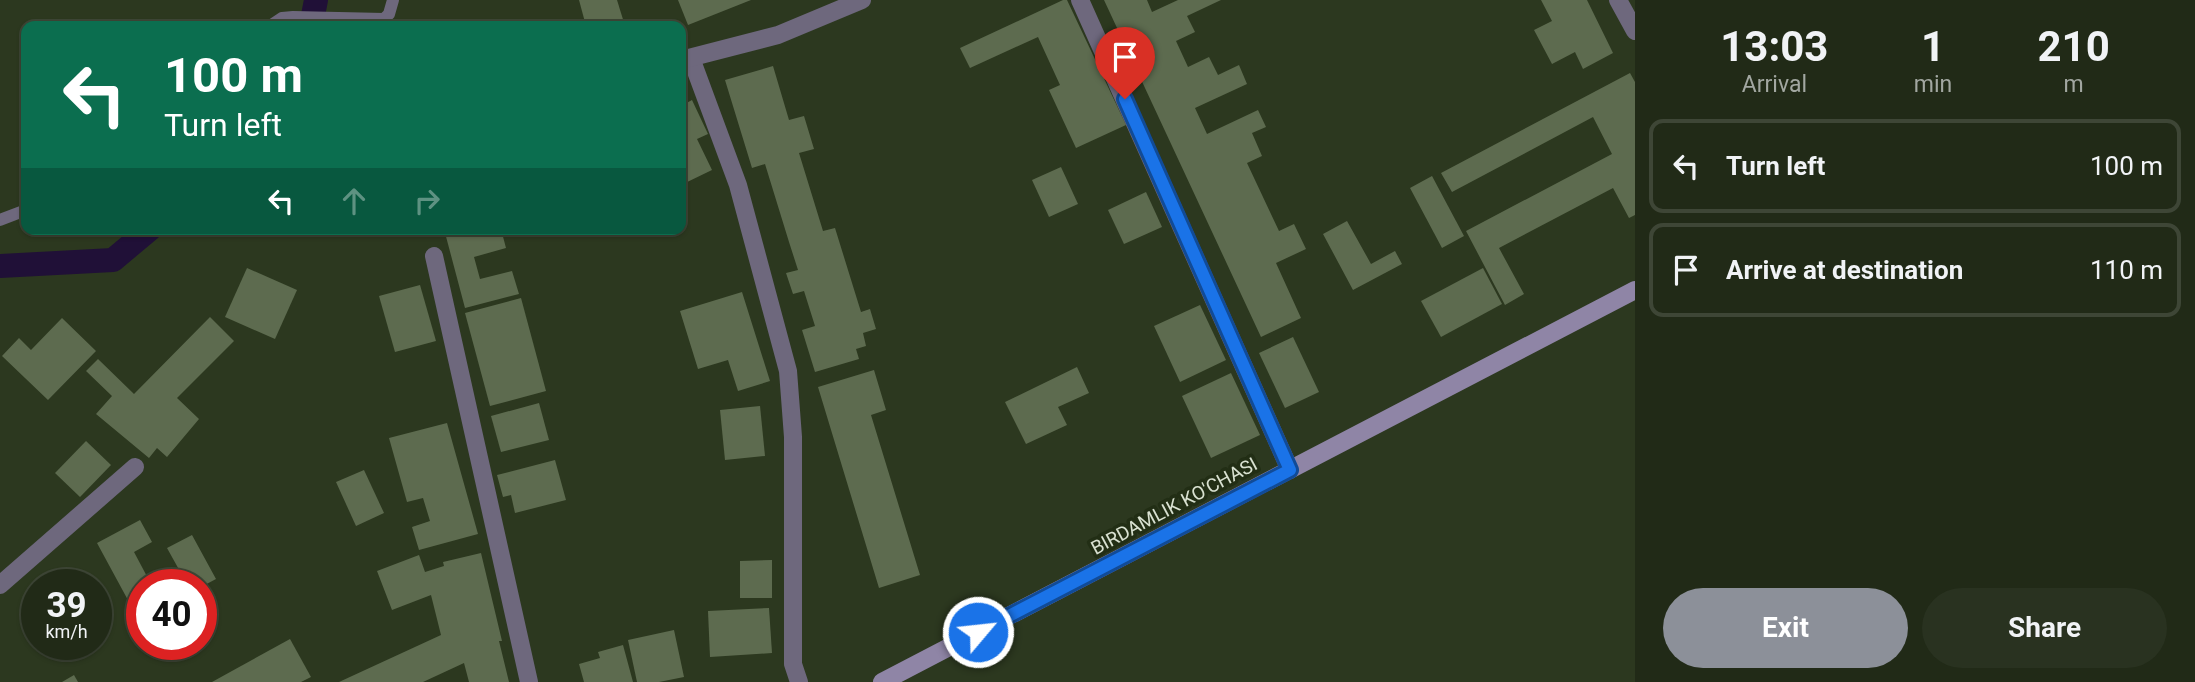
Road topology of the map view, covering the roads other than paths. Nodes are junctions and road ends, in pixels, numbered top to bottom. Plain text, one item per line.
1 (393, 0) edge
2 (862, 0) edge
3 (1080, 0) edge
4 (1618, 0) edge
5 (278, 21) edge
6 (1635, 31) edge
7 (686, 59) edge
8 (21, 212) edge
9 (0, 220) edge
10 (434, 256) dead end
11 (1635, 290) edge
12 (135, 467) dead end
13 (1290, 470) junction
14 (0, 585) edge
15 (529, 682) edge
16 (799, 682) edge
17 (882, 682) edge

1 - 5 lane
2 - 7 street
3 - 13 street
4 - 6 street
7 - 16 street
8 - 9 lane
10 - 15 street
11 - 13 street, BIRDAMLIK KO'CHASI
12 - 14 street
13 - 17 street, BIRDAMLIK KO'CHASI

